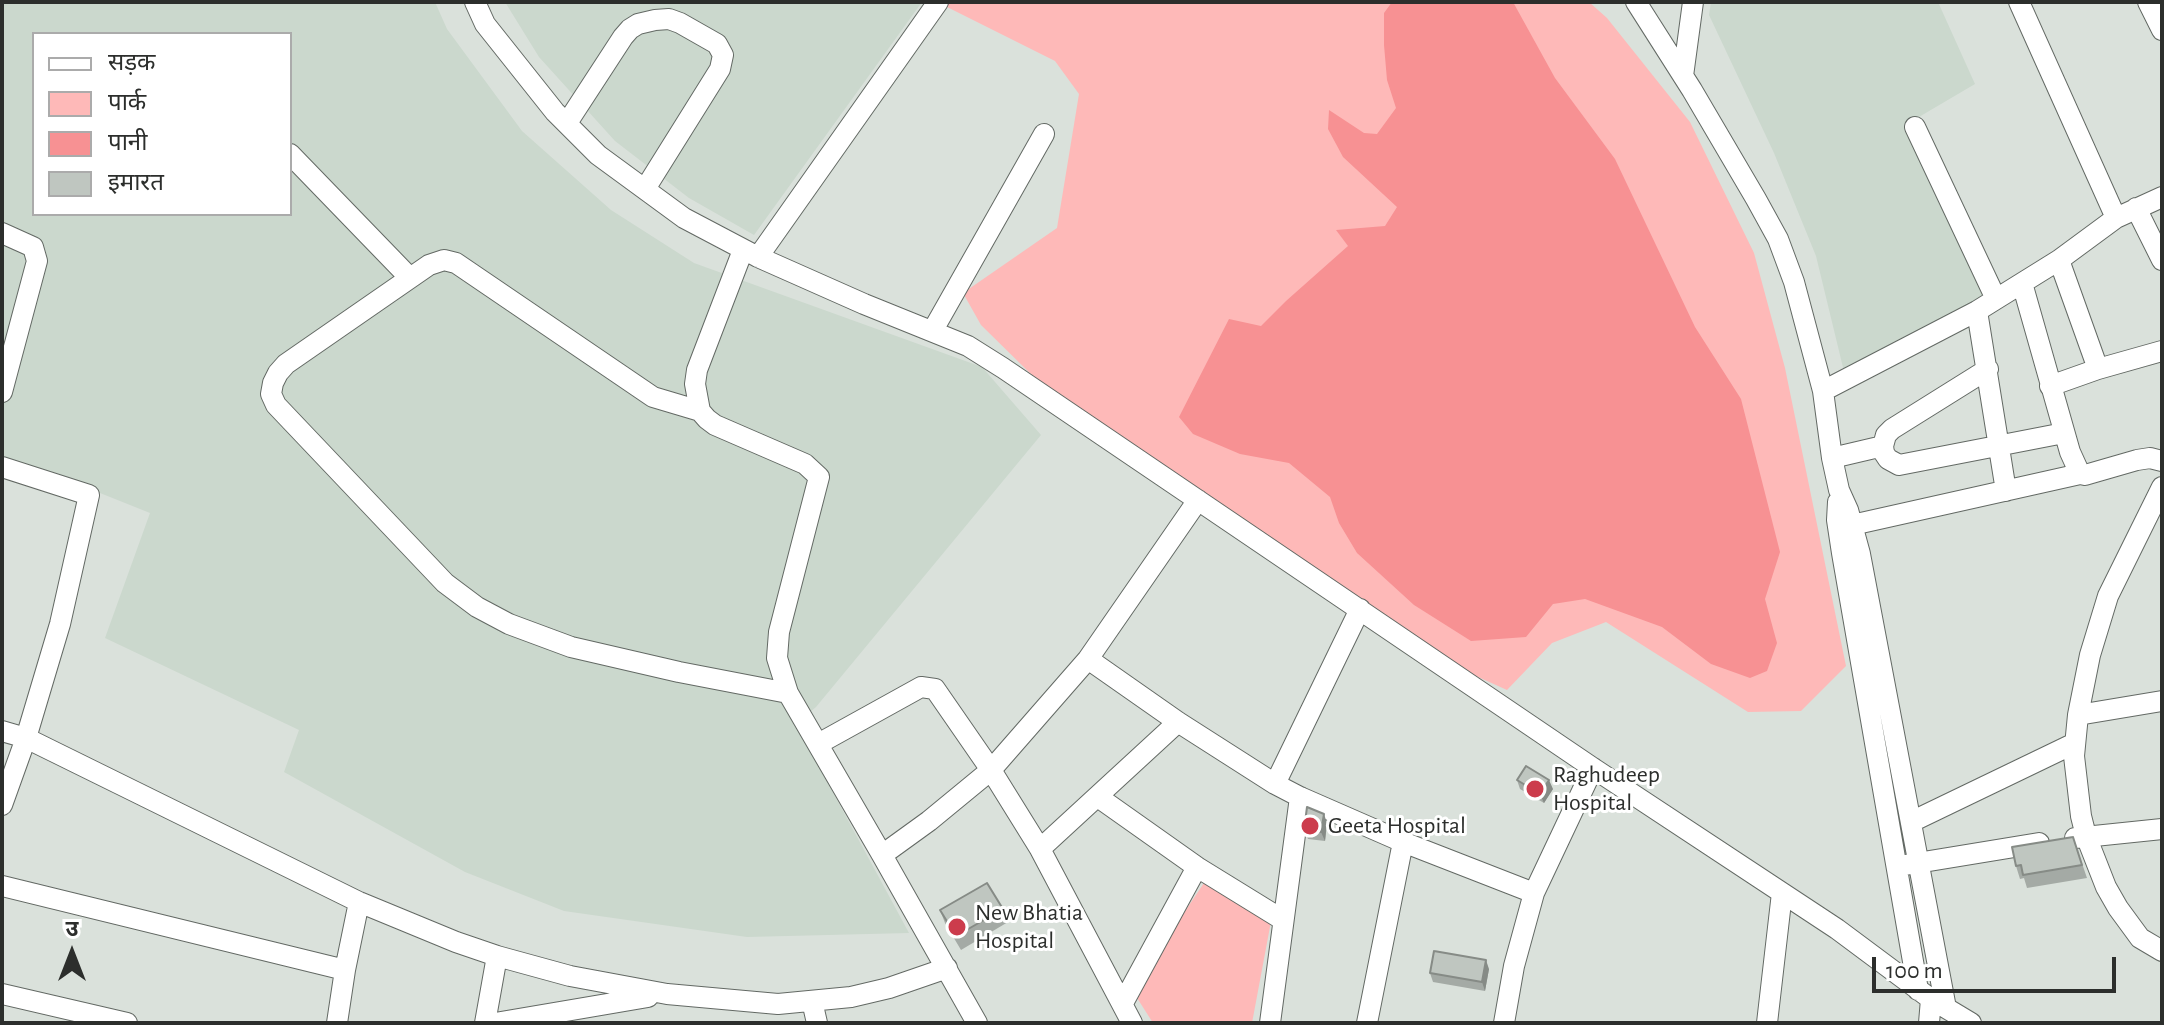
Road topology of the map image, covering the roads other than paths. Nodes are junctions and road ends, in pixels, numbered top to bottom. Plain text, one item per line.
1 (475, 2) edge
2 (938, 2) edge
3 (1636, 2) edge
4 (1693, 2) edge
5 (2019, 2) edge
6 (2148, 2) edge
7 (2162, 30) edge
8 (1683, 76) junction
9 (567, 123) junction
10 (1915, 127) dead end
11 (1044, 134) dead end
12 (292, 156) edge
13 (645, 189) junction
14 (2162, 197) edge
15 (2136, 208) junction
16 (2116, 218) junction
17 (2, 233) edge
18 (751, 253) junction
19 (2059, 260) junction
20 (2162, 260) edge
21 (410, 278) junction
22 (2022, 283) junction
23 (1996, 299) junction
24 (1977, 311) junction
25 (933, 330) junction
26 (2162, 351) edge
27 (1988, 369) junction
28 (2098, 369) junction
29 (2050, 386) junction
30 (1823, 391) junction
31 (2, 392) edge
32 (700, 411) junction
33 (2064, 433) junction
34 (2000, 445) junction
35 (1883, 446) junction
36 (1832, 458) junction
37 (2162, 461) edge
38 (2, 467) edge
39 (2080, 474) junction
40 (2162, 487) edge
41 (1839, 490) junction
42 (2006, 491) junction
43 (1198, 500) junction
44 (1852, 525) junction
45 (1360, 609) junction
46 (1088, 659) junction
47 (788, 693) junction
48 (2162, 701) edge
49 (2078, 715) junction
50 (1178, 722) junction
51 (2, 731) edge
52 (26, 738) junction
53 (2075, 743) junction
54 (818, 744) junction
55 (1593, 768) junction
56 (991, 770) junction
57 (1275, 784) junction
58 (1098, 797) junction
59 (1300, 797) junction
60 (2, 805) edge
61 (1911, 822) junction
62 (2162, 829) edge
63 (2086, 836) junction
64 (1403, 842) junction
65 (1040, 849) junction
66 (882, 855) junction
67 (1918, 863) junction
68 (1197, 867) junction
69 (1897, 867) junction
70 (2, 886) edge
71 (1534, 893) junction
72 (1782, 893) junction
73 (359, 902) junction
74 (1283, 920) junction
75 (2162, 951) edge
76 (497, 956) junction
77 (947, 968) junction
78 (345, 970) junction
79 (2, 994) edge
80 (667, 994) junction
81 (1932, 999) junction
82 (812, 1001) junction
83 (1123, 1003) junction
84 (127, 1023) edge
85 (337, 1023) edge
86 (485, 1023) edge
87 (495, 1023) edge
88 (817, 1023) edge
89 (977, 1023) edge
90 (1132, 1023) edge
91 (1270, 1023) edge
92 (1367, 1023) edge
93 (1504, 1023) edge
94 (1767, 1023) edge
95 (1929, 1023) edge
96 (1971, 1023) edge

1 - 9 street
2 - 18 street
3 - 8 street
4 - 8 street
5 - 16 street
6 - 7 street
8 - 30 street
9 - 13 street
9 - 13 street
10 - 23 street
11 - 25 street
12 - 21 street
13 - 18 street
14 - 15 street
15 - 16 street
15 - 20 street
16 - 19 street
17 - 31 street
18 - 25 street
18 - 32 street
19 - 22 street
19 - 28 street
21 - 32 street
21 - 47 street
22 - 23 street
22 - 29 street
23 - 24 street
24 - 27 street
24 - 30 street
25 - 43 street
26 - 28 street
27 - 34 street
27 - 35 street
28 - 29 street
29 - 33 street
30 - 36 street
32 - 47 street
33 - 34 street
33 - 39 street
34 - 35 street
34 - 42 street
35 - 36 street
36 - 41 street
37 - 39 street
38 - 52 street
39 - 42 street
40 - 49 street
41 - 44 street
41 - 69 street
42 - 44 street
43 - 45 street
43 - 46 street
44 - 61 street
45 - 55 street
45 - 57 street
46 - 50 street
46 - 56 street
47 - 54 street
48 - 49 street
49 - 53 street
50 - 57 street
50 - 58 street
51 - 52 street
52 - 60 street
52 - 73 street
53 - 61 street
53 - 63 street
54 - 56 street
54 - 66 street
55 - 71 street
55 - 72 street
56 - 65 street
56 - 66 street
57 - 59 street
58 - 65 street
58 - 68 street
59 - 64 street
59 - 74 street
61 - 67 street
62 - 63 street
63 - 67 street
63 - 75 street
64 - 71 street
64 - 92 street
65 - 83 street
66 - 77 street
67 - 69 street
67 - 81 street
68 - 74 street
68 - 83 street
69 - 81 street
70 - 78 street
71 - 93 street
72 - 81 street
72 - 94 street
73 - 76 street
73 - 78 street
74 - 91 street
76 - 80 street
76 - 86 street
77 - 82 street
77 - 89 street
78 - 85 street
79 - 84 street
80 - 82 street
80 - 87 street
81 - 95 street
81 - 96 street
82 - 88 street
83 - 90 street

